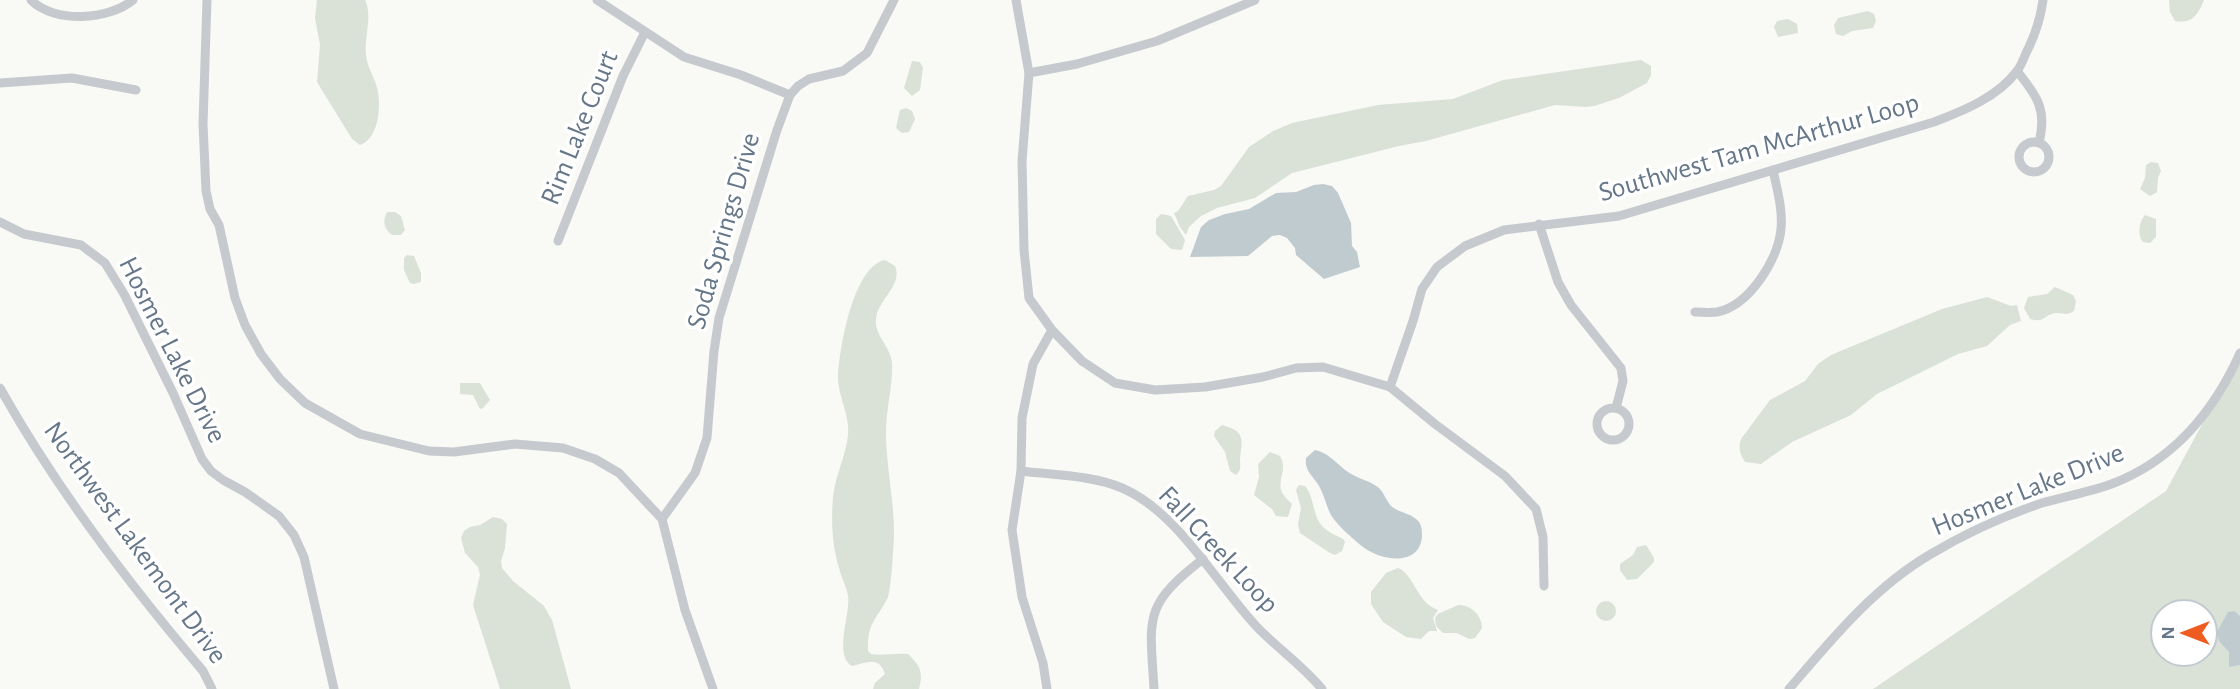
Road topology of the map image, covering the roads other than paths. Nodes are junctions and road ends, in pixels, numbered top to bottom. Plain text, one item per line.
1 (31, 0) edge
2 (133, 0) edge
3 (207, 0) edge
4 (597, 0) edge
5 (894, 0) edge
6 (1016, 0) edge
7 (1255, 0) edge
8 (2043, 0) edge
9 (645, 32) junction
10 (2017, 71) junction
11 (1029, 73) junction
12 (0, 83) edge
13 (136, 90) dead end
14 (790, 96) junction
15 (2039, 143) dead end
16 (1773, 170) junction
17 (0, 222) edge
18 (1539, 224) junction
19 (558, 241) dead end
20 (1695, 312) dead end
21 (1052, 330) junction
22 (2240, 353) edge
23 (1390, 387) junction
24 (0, 388) edge
25 (1616, 408) dead end
26 (1021, 471) junction
27 (662, 519) junction
28 (1203, 559) junction
29 (1544, 586) dead end
30 (212, 689) edge
31 (334, 689) edge
32 (713, 689) edge
33 (1047, 689) edge
34 (1154, 689) edge
35 (1322, 689) edge
36 (1789, 689) edge

1 - 2 street
3 - 27 street
4 - 9 street
5 - 14 street
6 - 11 street
7 - 11 street
8 - 10 street, Southwest Tam McArthur Loop
9 - 14 street
9 - 19 street, Rim Lake Court
10 - 15 street
10 - 16 street, Southwest Tam McArthur Loop
11 - 21 street
12 - 13 street
14 - 27 street, Soda Springs Drive
16 - 18 street, Southwest Tam McArthur Loop
16 - 20 street
17 - 31 street, Hosmer Lake Drive
18 - 23 street, Southwest Tam McArthur Loop
18 - 25 street
21 - 23 street
21 - 26 street
22 - 36 street, Hosmer Lake Drive
23 - 29 street
24 - 30 street, Northwest Lakemont Drive
26 - 28 street, Fall Creek Loop
26 - 33 street
27 - 32 street
28 - 34 street
28 - 35 street, Fall Creek Loop

